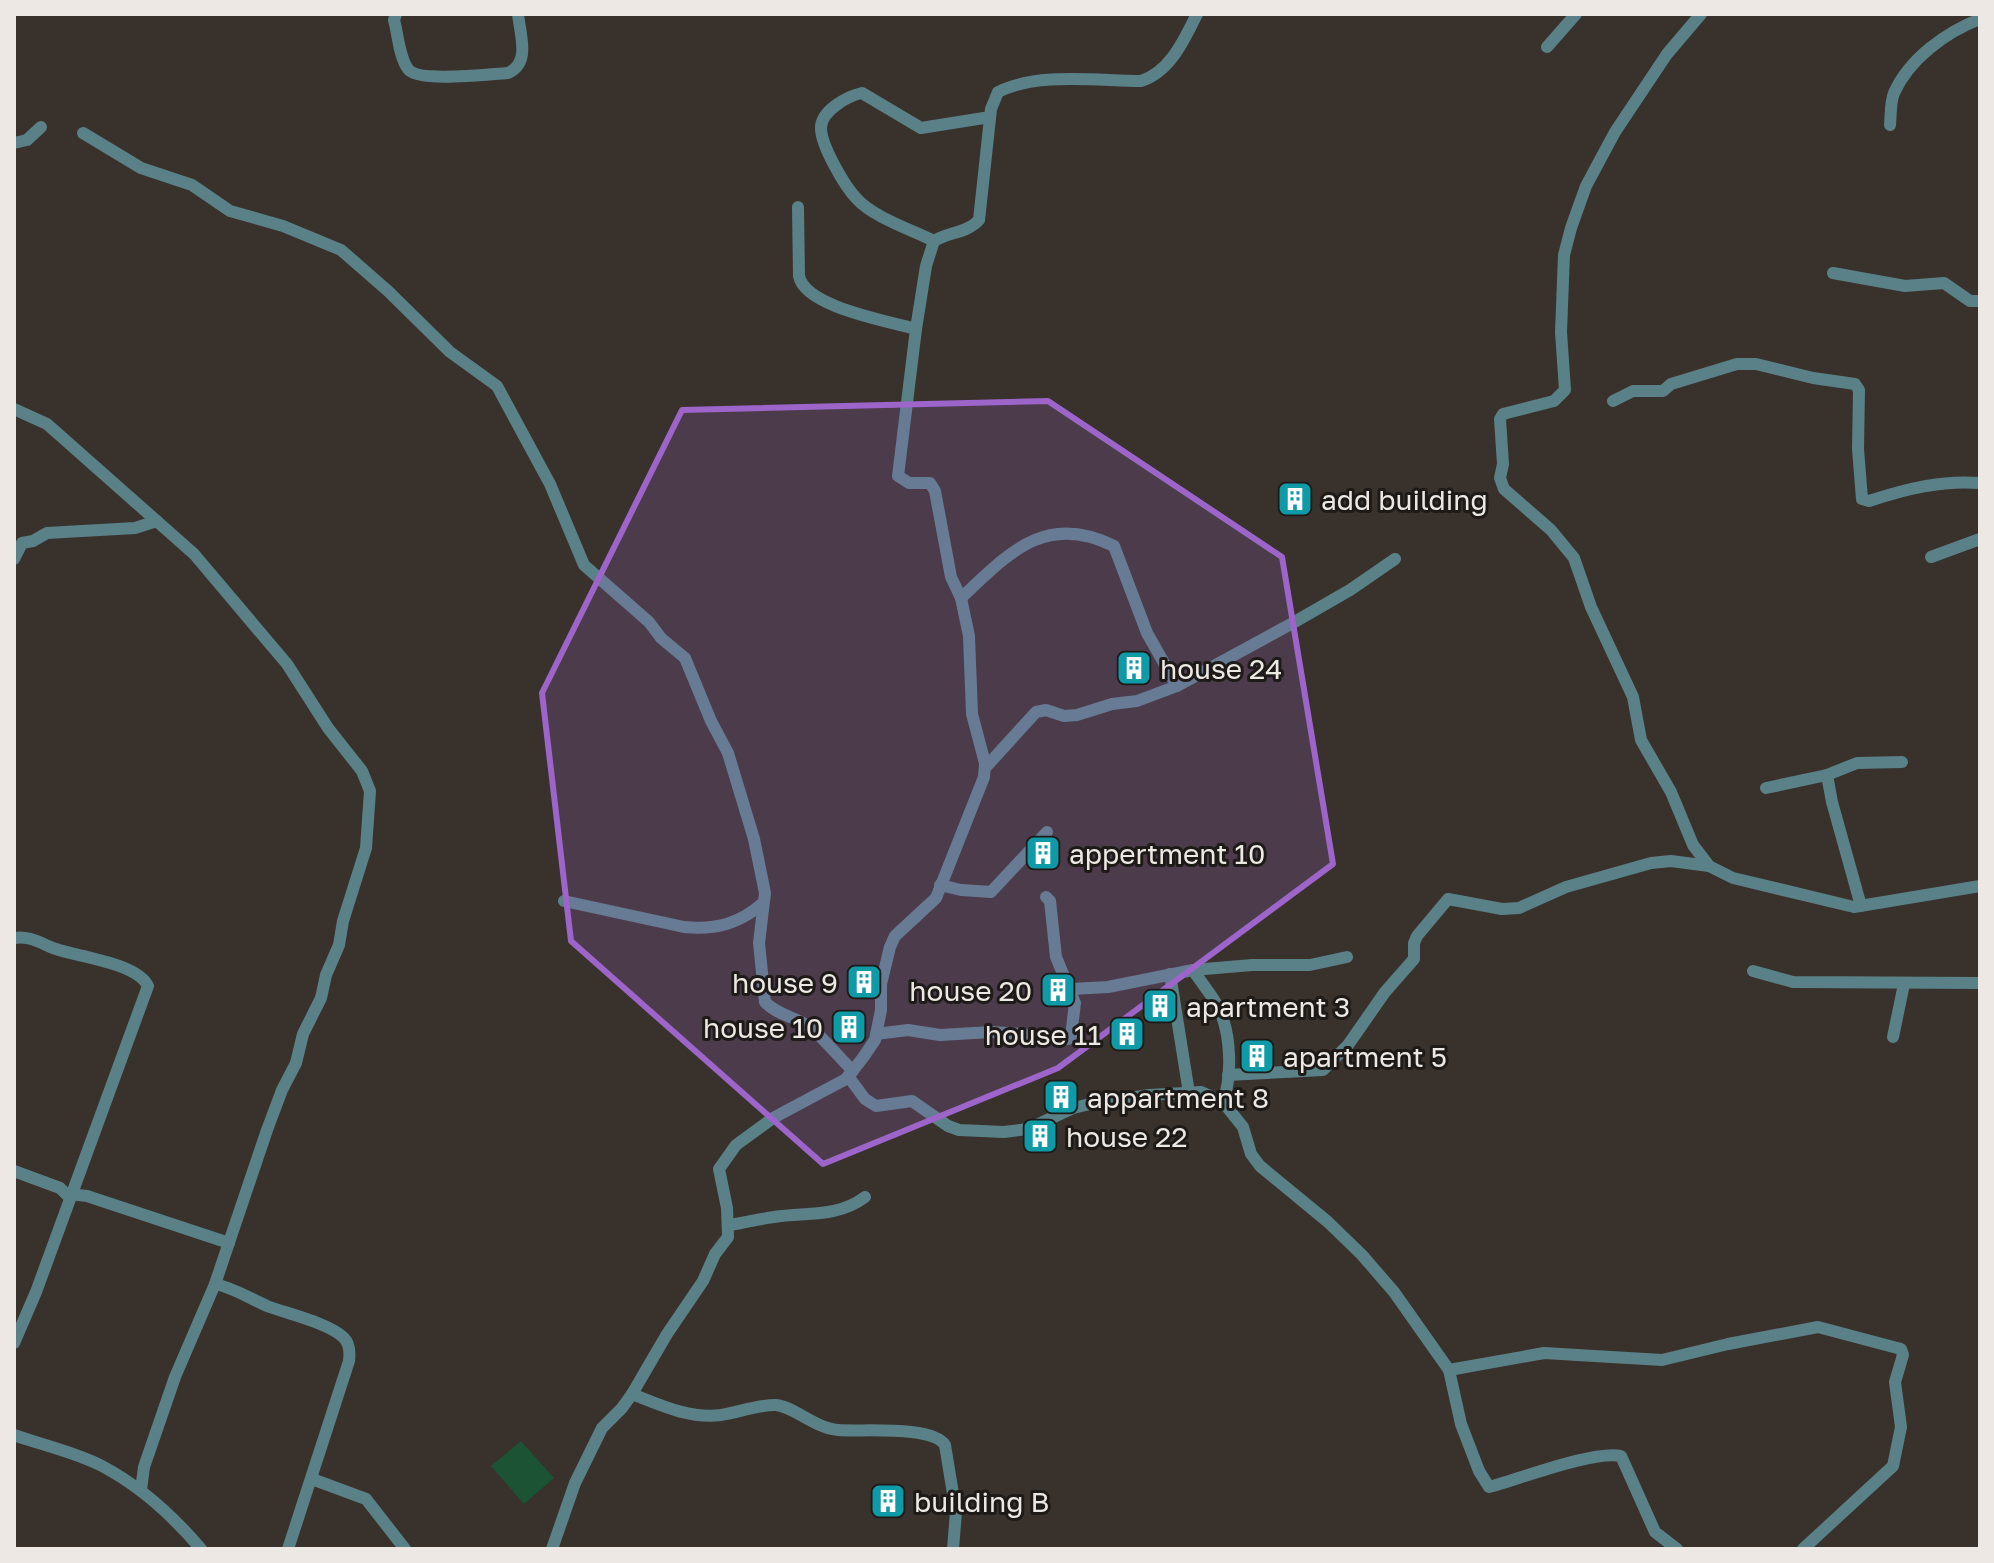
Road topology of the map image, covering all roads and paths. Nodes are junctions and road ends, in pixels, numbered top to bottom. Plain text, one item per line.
1 (396, 14) edge
2 (518, 14) edge
3 (1197, 14) edge
4 (1576, 14) edge
5 (1701, 14) edge
6 (1980, 19) edge
7 (1547, 47) dead end
8 (990, 117) junction
9 (1890, 125) dead end
10 (41, 127) dead end
11 (83, 133) dead end
12 (14, 143) edge
13 (798, 207) dead end
14 (934, 241) junction
15 (1833, 273) dead end
16 (1980, 301) edge
17 (916, 329) junction
18 (1613, 401) dead end
19 (14, 409) edge
20 (1980, 483) edge
21 (157, 521) junction
22 (1980, 539) edge
23 (1931, 557) dead end
24 (14, 559) edge
25 (1395, 559) dead end
26 (961, 598) junction
27 (1177, 686) junction
28 (1902, 762) dead end
29 (985, 768) junction
30 (1827, 775) junction
31 (1766, 788) dead end
32 (1047, 832) dead end
33 (1709, 866) junction
34 (940, 885) junction
35 (1980, 886) edge
36 (1046, 897) dead end
37 (564, 901) dead end
38 (763, 903) junction
39 (1861, 906) junction
40 (14, 938) edge
41 (1347, 957) dead end
42 (1193, 970) junction
43 (1753, 971) dead end
44 (1170, 974) junction
45 (1980, 983) edge
46 (1904, 984) junction
47 (1071, 989) junction
48 (876, 1034) junction
49 (1893, 1037) dead end
50 (851, 1074) junction
51 (1228, 1075) junction
52 (1189, 1093) junction
53 (1223, 1102) junction
54 (14, 1171) edge
55 (70, 1196) junction
56 (865, 1197) dead end
57 (730, 1225) junction
58 (229, 1243) junction
59 (215, 1284) junction
60 (14, 1343) edge
61 (1449, 1370) junction
62 (632, 1394) junction
63 (14, 1435) edge
64 (312, 1479) junction
65 (141, 1490) junction
66 (201, 1549) edge
67 (288, 1549) edge
68 (405, 1549) edge
69 (552, 1549) edge
70 (953, 1549) edge
71 (1677, 1549) edge
72 (1803, 1549) edge

1 - 2 street
3 - 8 street
4 - 7 street
5 - 33 street
6 - 9 street
8 - 14 street
8 - 14 street
10 - 12 street
11 - 38 street
13 - 17 street
14 - 17 street
15 - 16 street
17 - 26 street
18 - 20 street
19 - 21 street
21 - 24 street
21 - 58 street
22 - 23 street
25 - 27 street
26 - 27 street
26 - 29 street
27 - 29 street
28 - 30 street
29 - 34 street
30 - 31 street
30 - 39 street
32 - 34 street
33 - 39 street
33 - 51 street
34 - 48 street
35 - 39 street
36 - 47 street
37 - 38 street
38 - 50 street
40 - 55 street
41 - 42 street
42 - 44 street
42 - 51 street
43 - 46 street
44 - 47 street
44 - 52 street
45 - 46 street
46 - 49 street
47 - 48 street
48 - 50 street
50 - 52 street
50 - 57 street
51 - 53 street
52 - 53 street
53 - 61 street
54 - 55 street
55 - 58 street
55 - 60 street
56 - 57 street
57 - 62 street
58 - 59 street
59 - 64 street
59 - 65 street
61 - 71 street
61 - 72 street
62 - 69 street
62 - 70 street
63 - 65 street
64 - 67 street
64 - 68 street
65 - 66 street

